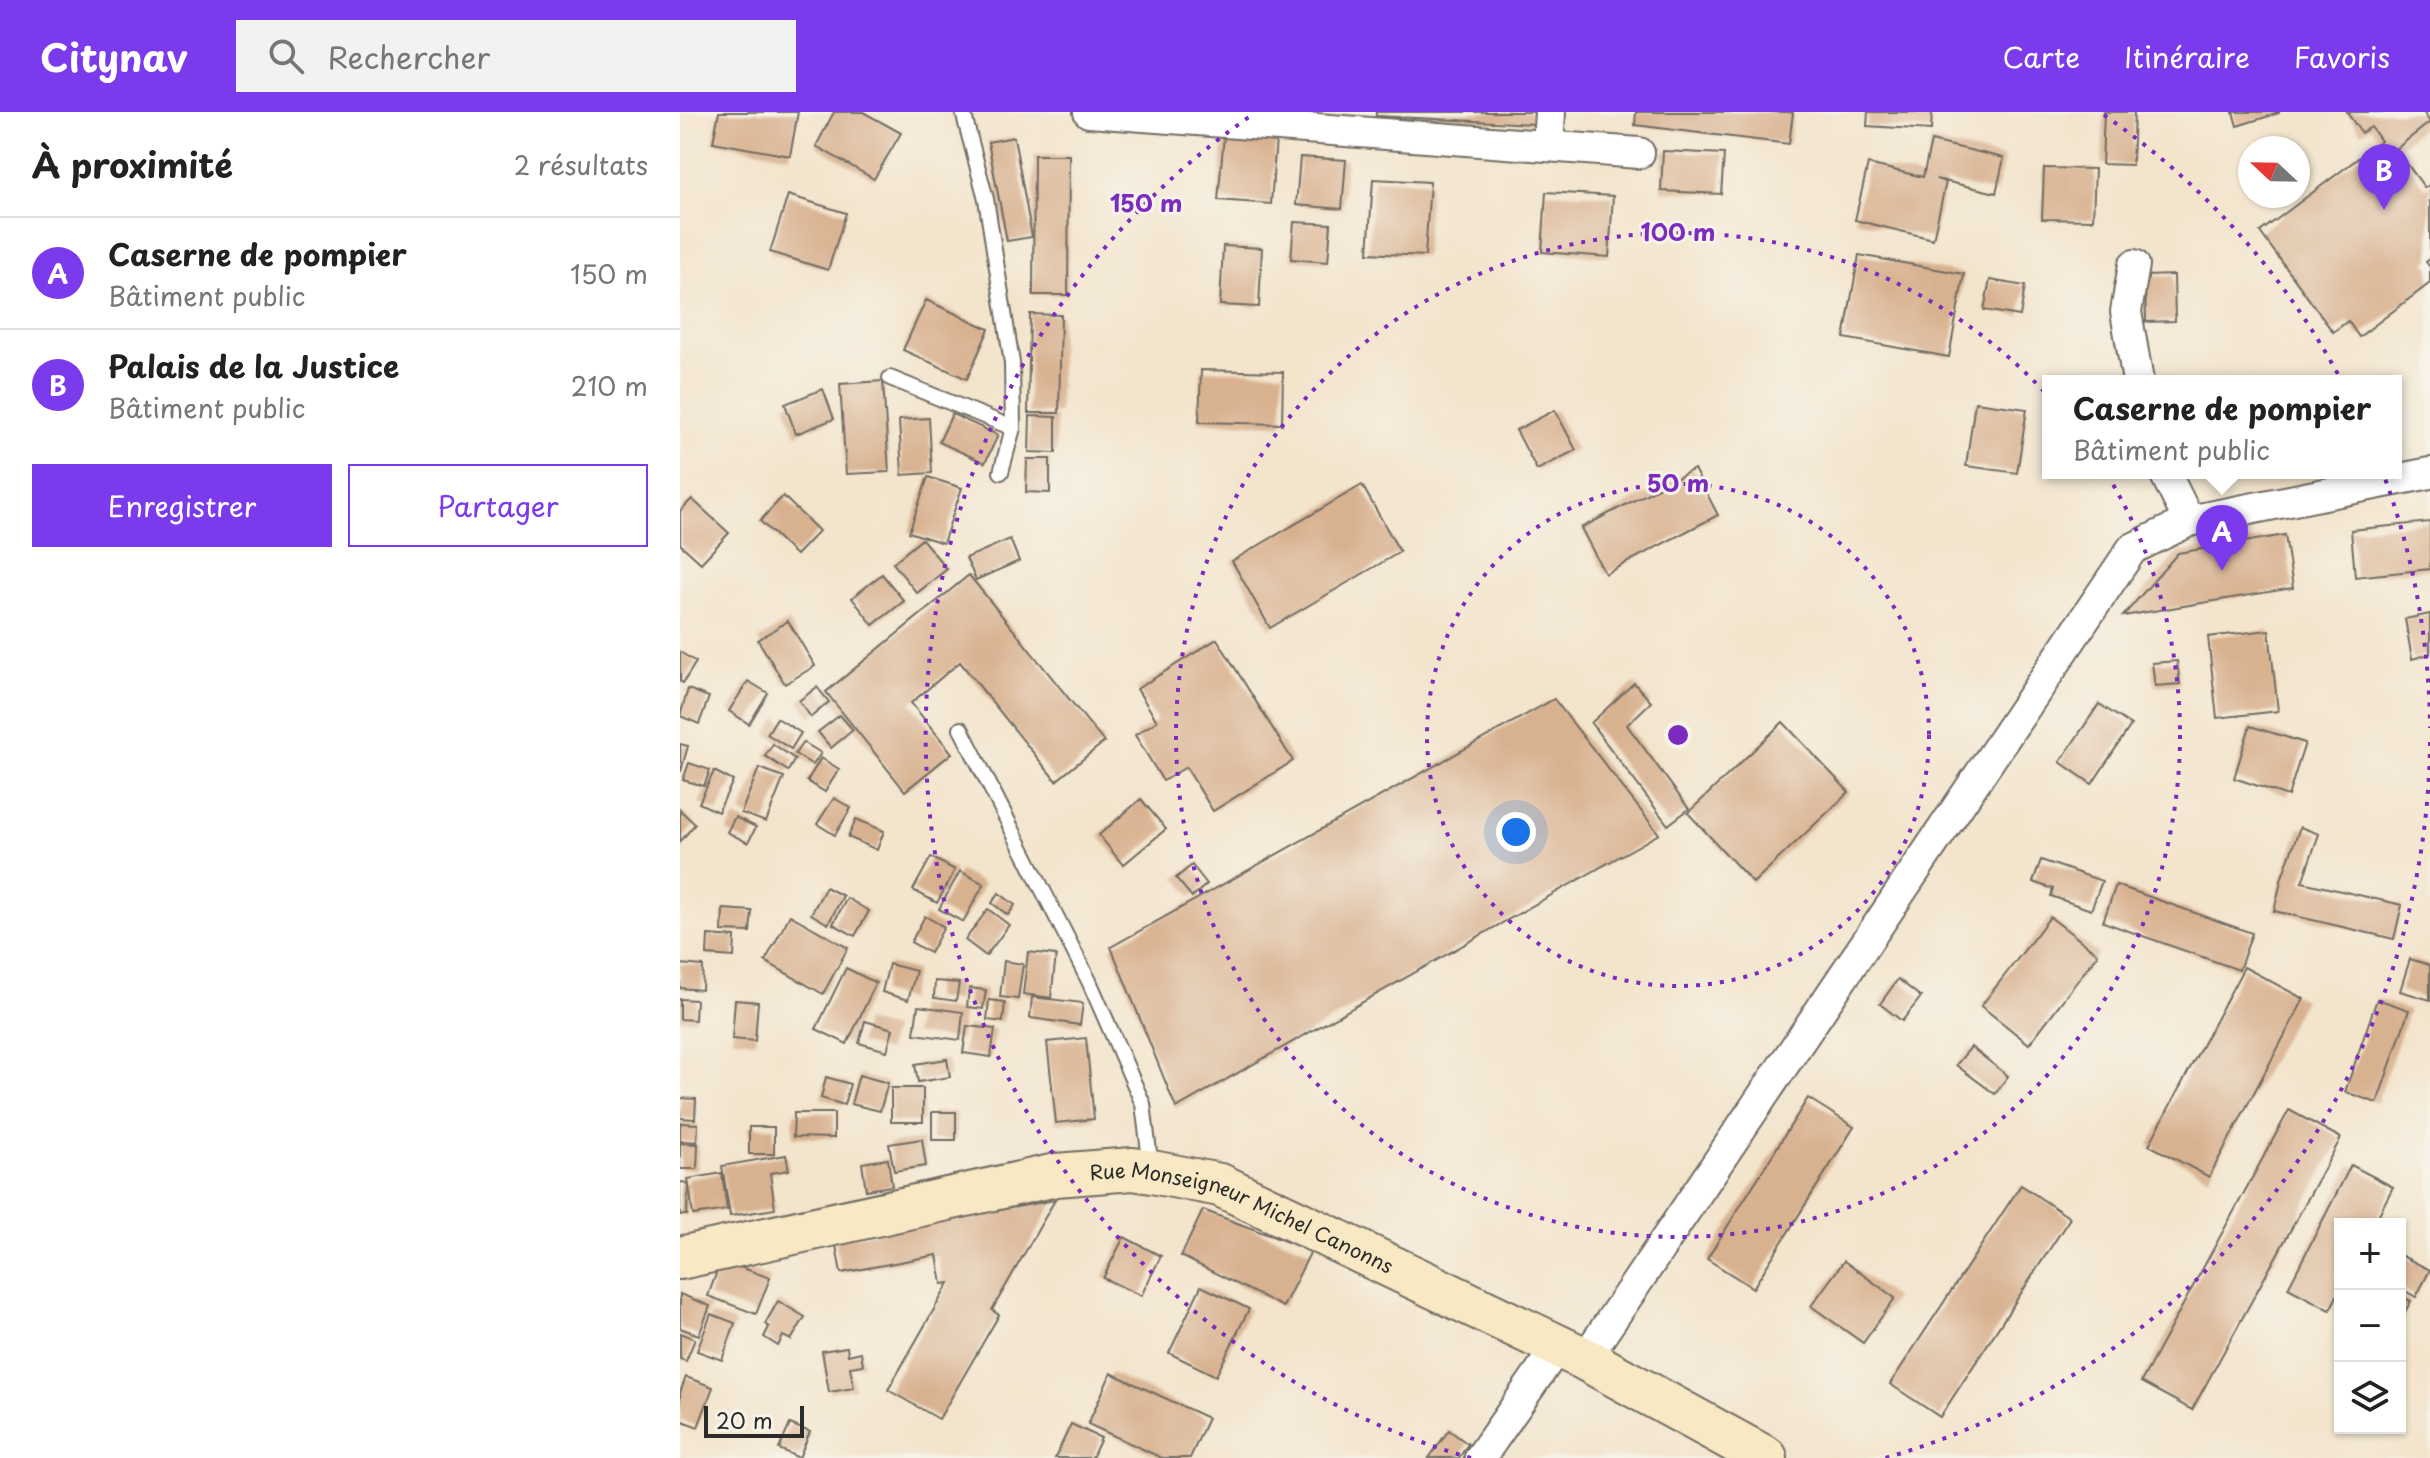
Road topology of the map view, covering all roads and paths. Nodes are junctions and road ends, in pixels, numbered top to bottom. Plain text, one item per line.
1 (963, 112) edge
2 (1089, 112) edge
3 (1550, 112) edge
4 (1548, 146) junction
5 (1639, 153) dead end
6 (2134, 265) dead end
7 (2137, 375) edge
8 (890, 378) dead end
9 (1013, 428) junction
10 (1001, 472) dead end
11 (2430, 473) edge
12 (2168, 479) edge
13 (2400, 479) edge
14 (2402, 479) edge
15 (2189, 521) junction
16 (961, 729) dead end
17 (1152, 1172) junction
18 (680, 1258) edge
19 (1572, 1353) junction
20 (1480, 1458) edge
21 (1766, 1458) edge

1 - 9 lane
2 - 4 street
3 - 4 street
4 - 5 street
6 - 7 street
8 - 9 lane
9 - 10 lane
11 - 14 street
12 - 15 street
13 - 15 street
15 - 19 street
16 - 17 lane
17 - 18 street, Rue Monseigneur Michel Canonns
17 - 19 street, Rue Monseigneur Michel Canonns
19 - 20 street
19 - 21 street, Rue Monseigneur Michel Canonns

